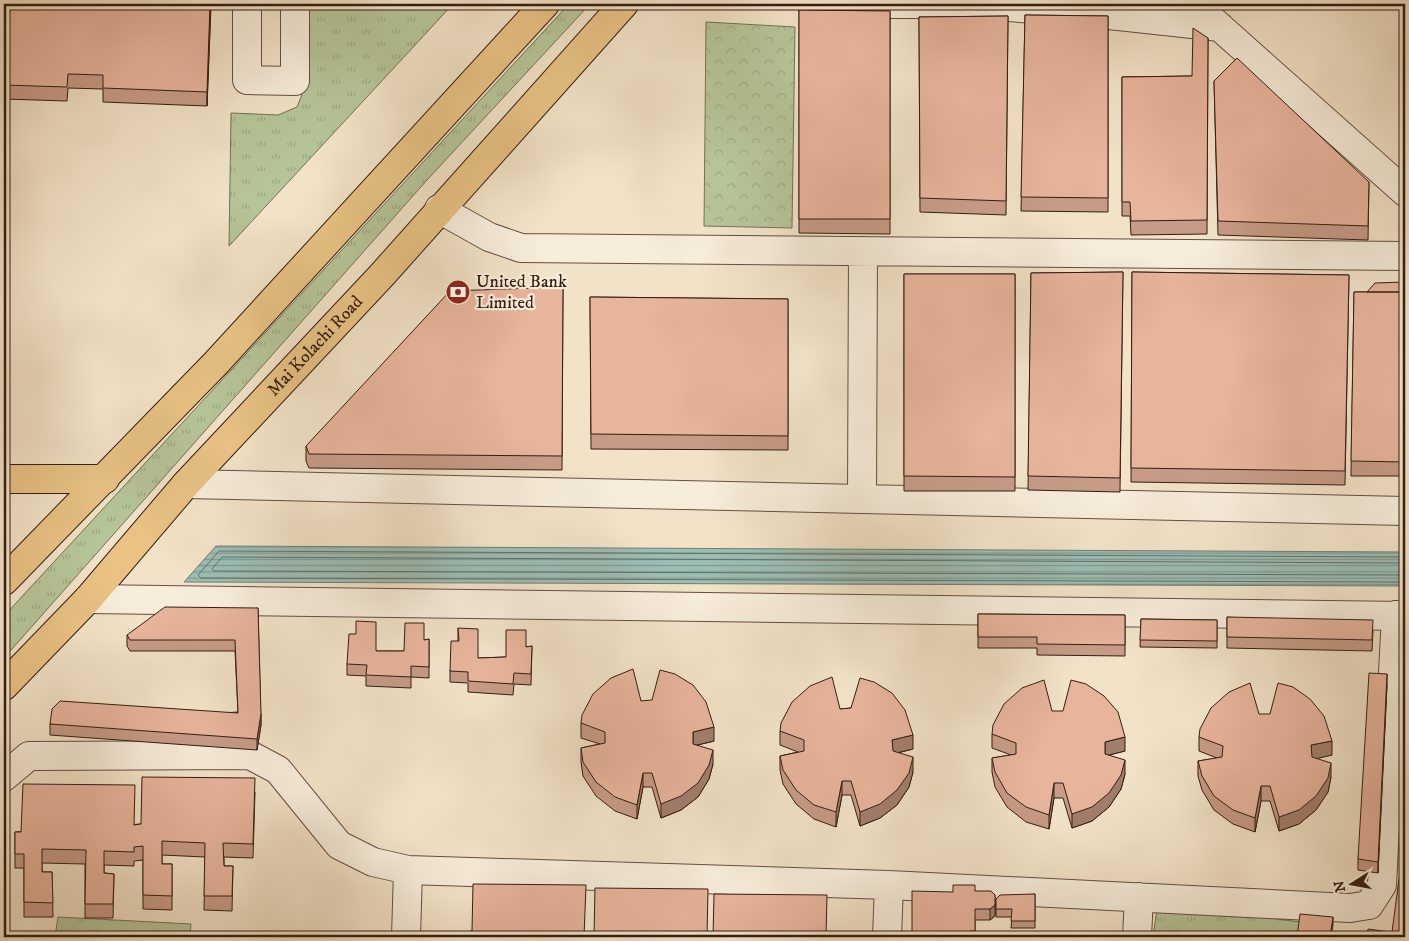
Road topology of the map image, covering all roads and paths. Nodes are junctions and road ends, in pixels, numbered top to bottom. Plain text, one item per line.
1 (247, 4) edge
2 (295, 4) edge
3 (545, 4) edge
4 (624, 4) edge
5 (834, 4) edge
6 (1194, 4) edge
7 (1220, 27) junction
8 (1405, 192) edge
9 (439, 209) junction
10 (863, 251) junction
11 (1405, 256) edge
12 (4, 479) edge
13 (105, 479) junction
14 (186, 484) junction
15 (862, 499) junction
16 (1405, 511) edge
17 (4, 581) edge
18 (88, 599) junction
19 (1401, 615) edge
20 (4, 686) edge
21 (4, 777) edge
22 (408, 870) junction
23 (889, 885) junction
24 (1138, 897) junction
25 (406, 937) edge
26 (887, 937) edge
27 (1137, 937) edge

1 - 2 street
3 - 13 main road
4 - 9 main road, Mai Kolachi Road
5 - 7 street
6 - 7 street
7 - 8 street
9 - 10 street
9 - 14 main road, Mai Kolachi Road
10 - 11 street
10 - 15 street
12 - 13 main road
13 - 17 main road
14 - 15 street
14 - 18 main road, Mai Kolachi Road
15 - 16 street
18 - 19 street
18 - 20 main road, Mai Kolachi Road
19 - 24 street
21 - 22 street
22 - 23 street
22 - 25 street
23 - 24 street
23 - 26 street
24 - 27 street

